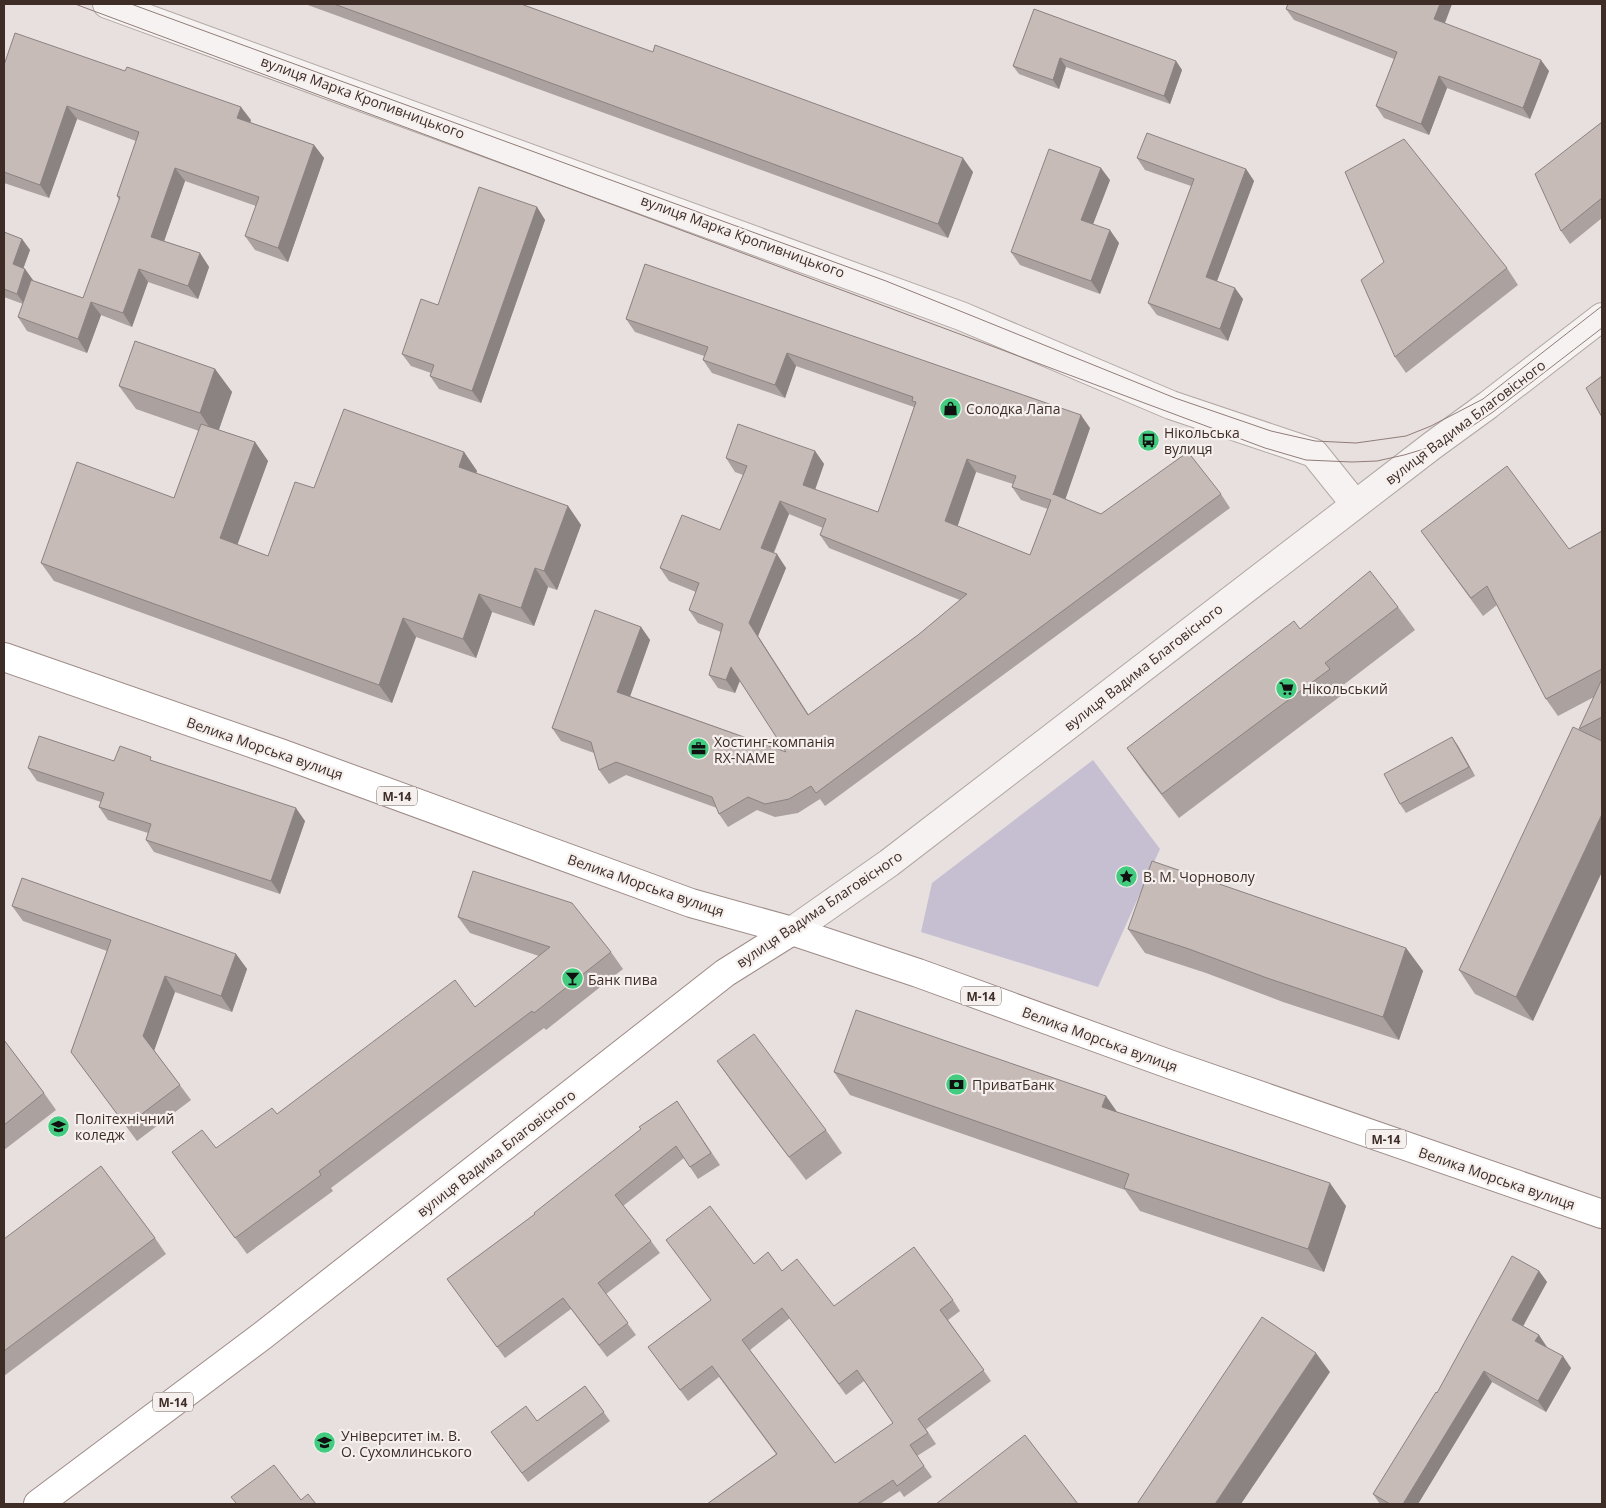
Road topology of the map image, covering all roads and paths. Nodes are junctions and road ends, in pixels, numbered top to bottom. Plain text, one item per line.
1 (107, 4) edge
2 (1602, 317) edge
3 (1355, 504) junction
4 (4, 657) edge
5 (792, 931) junction
6 (1602, 1214) edge
7 (38, 1504) edge

1 - 3 street, вулиця Марка Кропивницького
2 - 3 street, вулиця Вадима Благовісного
3 - 5 street, вулиця Вадима Благовісного
4 - 5 highway, Велика Морська вулиця / М-14
5 - 6 highway, Велика Морська вулиця / М-14
5 - 7 highway, вулиця Вадима Благовісного / М-14

